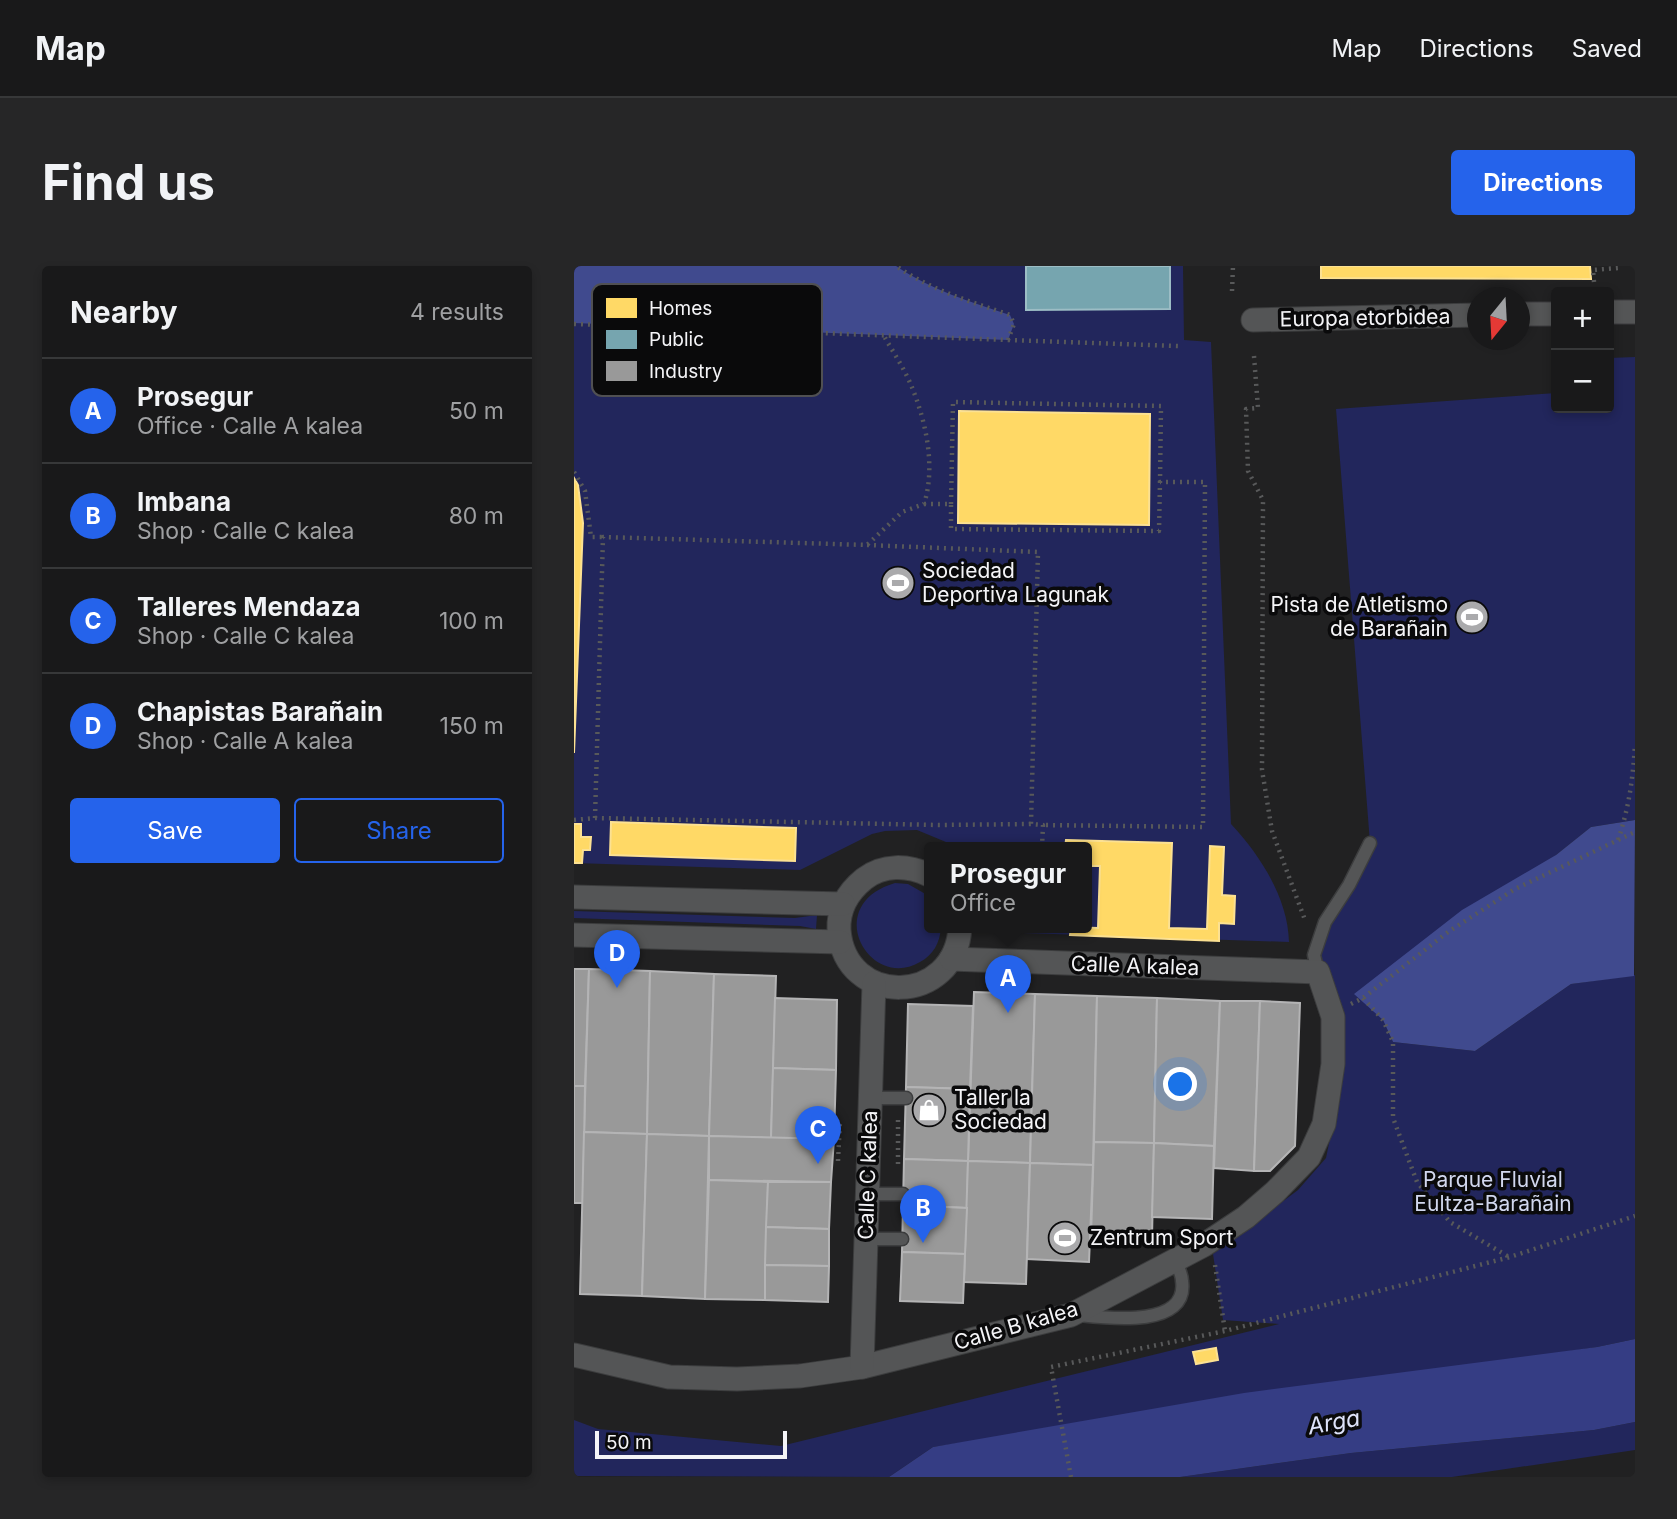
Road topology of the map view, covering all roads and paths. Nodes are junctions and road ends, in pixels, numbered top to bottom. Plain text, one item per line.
1 (896, 266) edge
2 (1233, 266) edge
3 (1618, 266) edge
4 (1594, 282) dead end
5 (1232, 291) dead end
6 (1614, 312) edge
7 (1635, 312) edge
8 (1530, 314) edge
9 (1551, 314) edge
10 (1467, 315) edge
11 (1253, 320) dead end
12 (574, 324) edge
13 (592, 325) edge
14 (822, 334) edge
15 (884, 336) junction
16 (1008, 340) junction
17 (1178, 346) dead end
18 (1254, 356) dead end
19 (574, 472) edge
20 (1160, 482) junction
21 (924, 504) junction
22 (951, 505) junction
23 (603, 537) junction
24 (867, 545) junction
25 (1635, 744) edge
26 (594, 818) junction
27 (574, 820) edge
28 (1031, 824) junction
29 (1043, 825) junction
30 (1635, 832) edge
31 (1618, 841) junction
32 (1042, 842) edge
33 (1370, 843) dead end
34 (924, 873) edge
35 (574, 897) edge
36 (843, 904) junction
37 (960, 933) edge
38 (574, 935) edge
39 (840, 942) junction
40 (951, 959) junction
41 (1316, 964) junction
42 (874, 983) junction
43 (1363, 998) junction
44 (1344, 1008) dead end
45 (870, 1098) junction
46 (902, 1103) joint
47 (839, 1121) dead end
48 (838, 1161) dead end
49 (898, 1164) dead end
50 (867, 1194) junction
51 (904, 1194) dead end
52 (1635, 1216) edge
53 (866, 1239) junction
54 (902, 1239) dead end
55 (1213, 1254) dead end
56 (1510, 1257) junction
57 (1175, 1260) junction
58 (1071, 1315) junction
59 (1224, 1331) junction
60 (574, 1355) edge
61 (862, 1367) junction
62 (1071, 1477) edge

1 - 16 path
2 - 5 path
3 - 4 path
6 - 7 street
8 - 9 street
10 - 11 street, Europa etorbidea
12 - 13 path
14 - 15 path
15 - 16 path
15 - 21 path
16 - 17 path
18 - 41 path
19 - 23 path
20 - 22 path
20 - 22 path
20 - 29 path
21 - 22 path
21 - 24 path
23 - 24 path
23 - 26 path
24 - 28 path
25 - 31 path
26 - 27 path
26 - 28 path
28 - 29 path
29 - 32 path
30 - 31 path
31 - 43 path
33 - 41 lane
34 - 36 street
35 - 36 street
36 - 39 street
37 - 40 street
38 - 39 street
39 - 42 street
40 - 41 street, Calle A kalea
40 - 42 street
41 - 57 street, Calle B kalea
42 - 45 street, Calle C kalea
43 - 44 path
43 - 56 path
45 - 46 lane
45 - 50 street, Calle C kalea
46 - 49 path
47 - 48 path
50 - 51 lane
50 - 53 street, Calle C kalea
52 - 56 path
53 - 54 lane
53 - 61 street, Calle C kalea
55 - 59 path
56 - 59 path
57 - 58 street, Calle B kalea
57 - 58 lane
58 - 61 street, Calle B kalea
59 - 62 path
60 - 61 street, Calle B kalea

